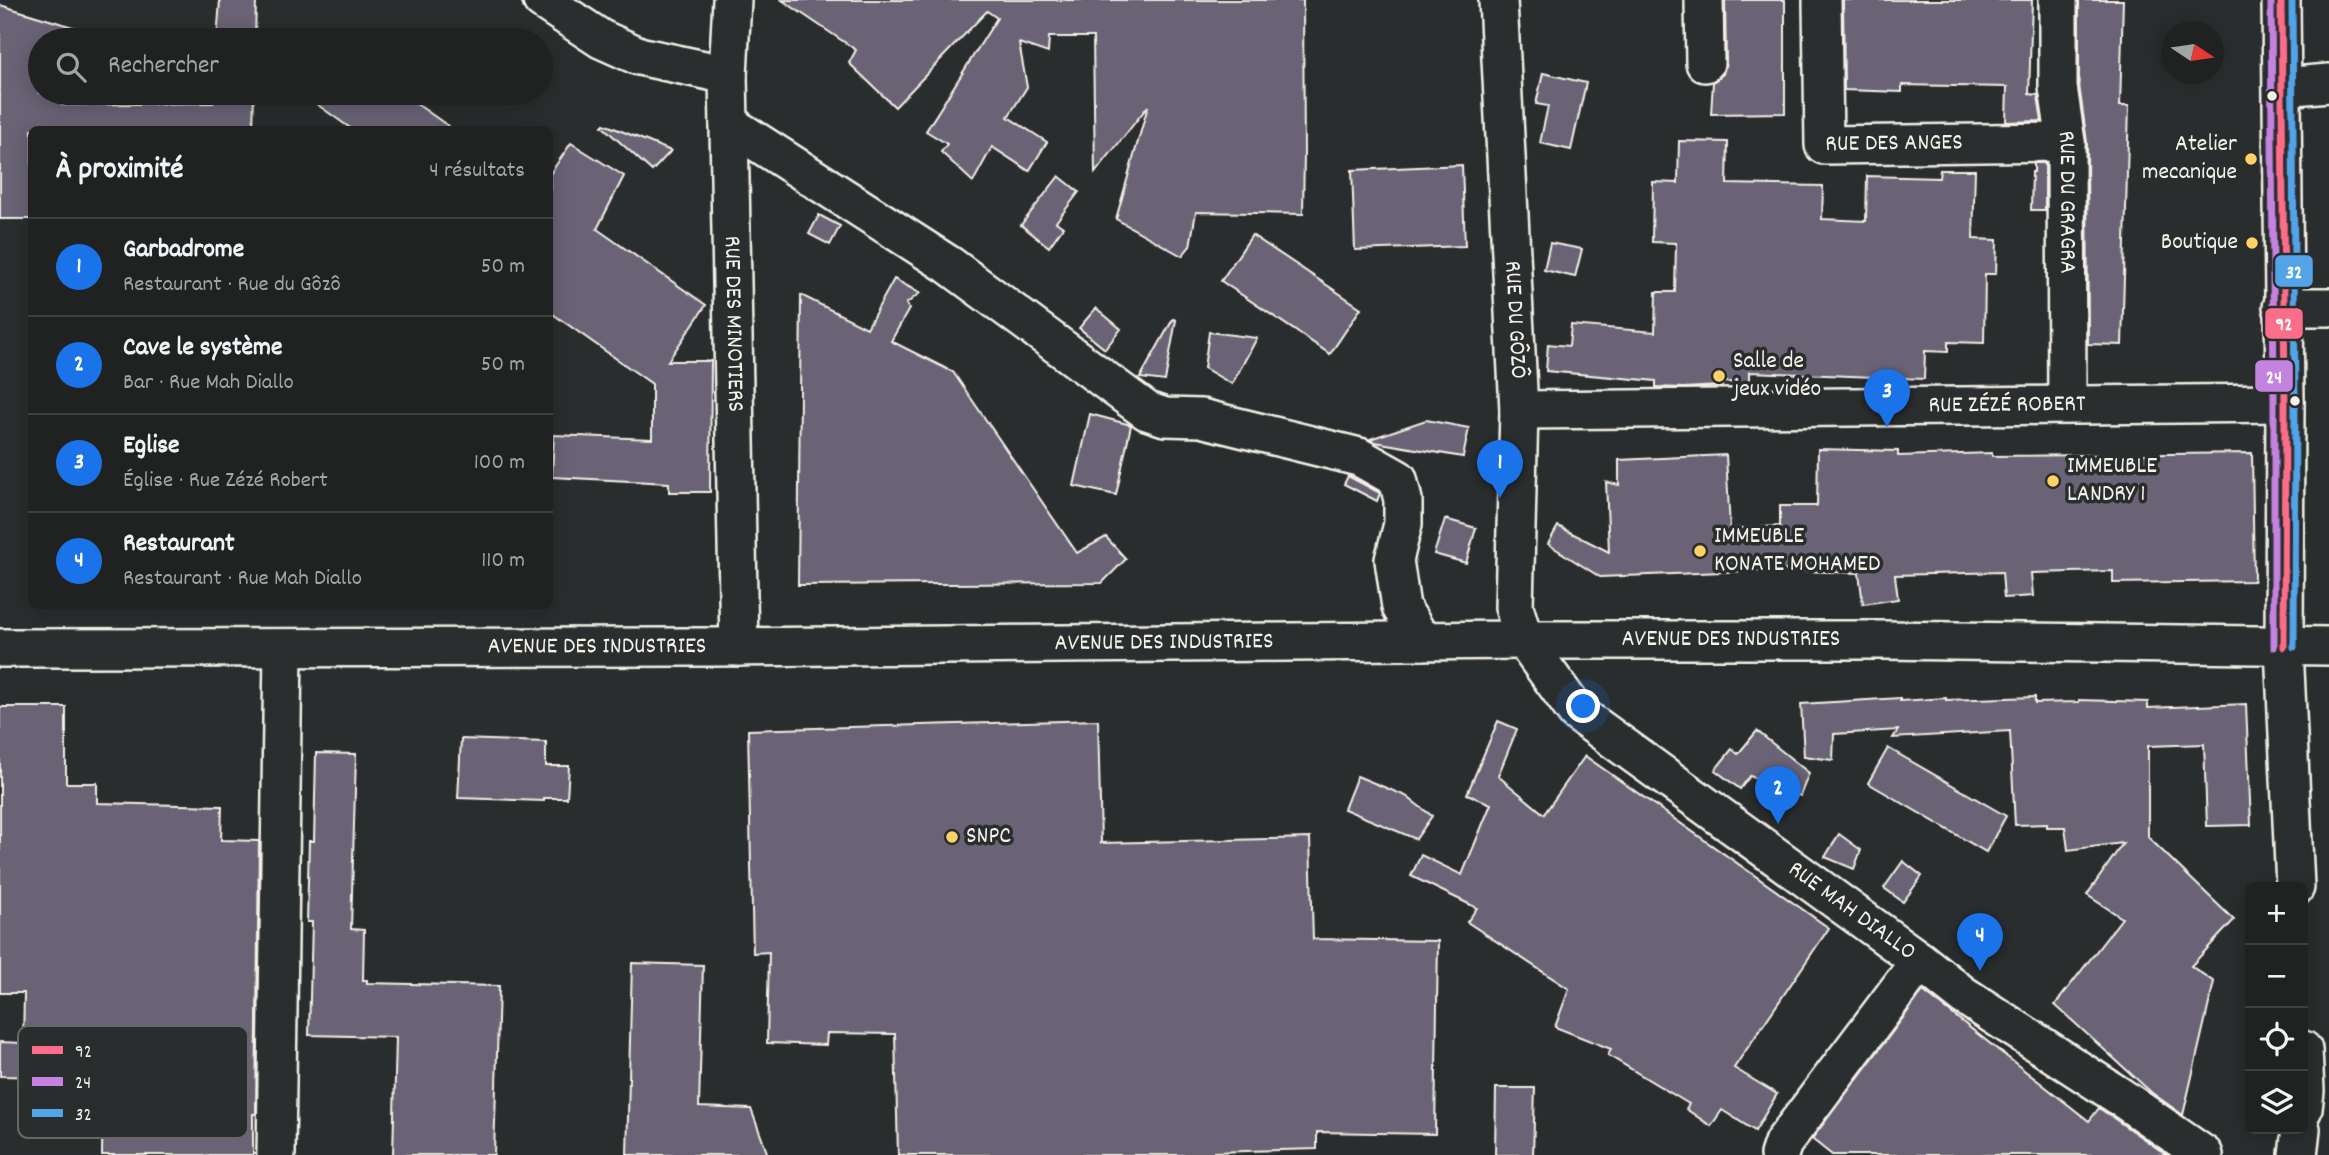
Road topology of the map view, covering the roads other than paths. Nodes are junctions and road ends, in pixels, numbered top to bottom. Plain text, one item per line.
1 (542, 0) edge
2 (732, 0) edge
3 (1497, 0) edge
4 (1704, 0) edge
5 (1822, 0) edge
6 (2058, 0) edge
7 (2281, 0) edge
8 (1705, 63) dead end
9 (728, 75) junction
10 (2329, 83) edge
11 (2281, 87) junction
12 (729, 124) junction
13 (2066, 142) junction
14 (2283, 307) junction
15 (2329, 307) edge
16 (2285, 403) junction
17 (2067, 404) junction
18 (1519, 410) junction
19 (1524, 640) junction
20 (1422, 641) junction
21 (2329, 646) edge
22 (739, 647) junction
23 (2284, 647) junction
24 (0, 648) edge
25 (283, 648) junction
26 (2295, 882) edge
27 (1920, 961) junction
28 (2307, 1071) edge
29 (2312, 1103) edge
30 (2300, 1134) edge
31 (1781, 1149) edge
32 (276, 1155) edge
33 (2204, 1155) edge
34 (2298, 1155) edge

1 - 9 street
2 - 9 street, RUE DES MINOTIERS
3 - 18 street, RUE DU GÔZÔ
4 - 8 street
5 - 13 street, RUE DES ANGES
6 - 13 street, RUE DU GRAGRA
7 - 11 street
9 - 12 street, RUE DES MINOTIERS
10 - 11 street
11 - 14 street
12 - 20 street
12 - 22 street, RUE DES MINOTIERS
13 - 17 street, RUE DU GRAGRA
14 - 15 street
14 - 16 street
16 - 17 street, RUE ZÉZÉ ROBERT
16 - 23 street
17 - 18 street, RUE ZÉZÉ ROBERT
18 - 19 street, RUE DU GÔZÔ
19 - 20 street, AVENUE DES INDUSTRIES
19 - 23 street, AVENUE DES INDUSTRIES
19 - 27 street, RUE MAH DIALLO
20 - 22 street, AVENUE DES INDUSTRIES
21 - 23 street, AVENUE DES INDUSTRIES
22 - 25 street, AVENUE DES INDUSTRIES
23 - 26 street
24 - 25 street, AVENUE DES INDUSTRIES
25 - 32 street
27 - 31 street
27 - 33 street, RUE MAH DIALLO
28 - 29 street
30 - 34 street

